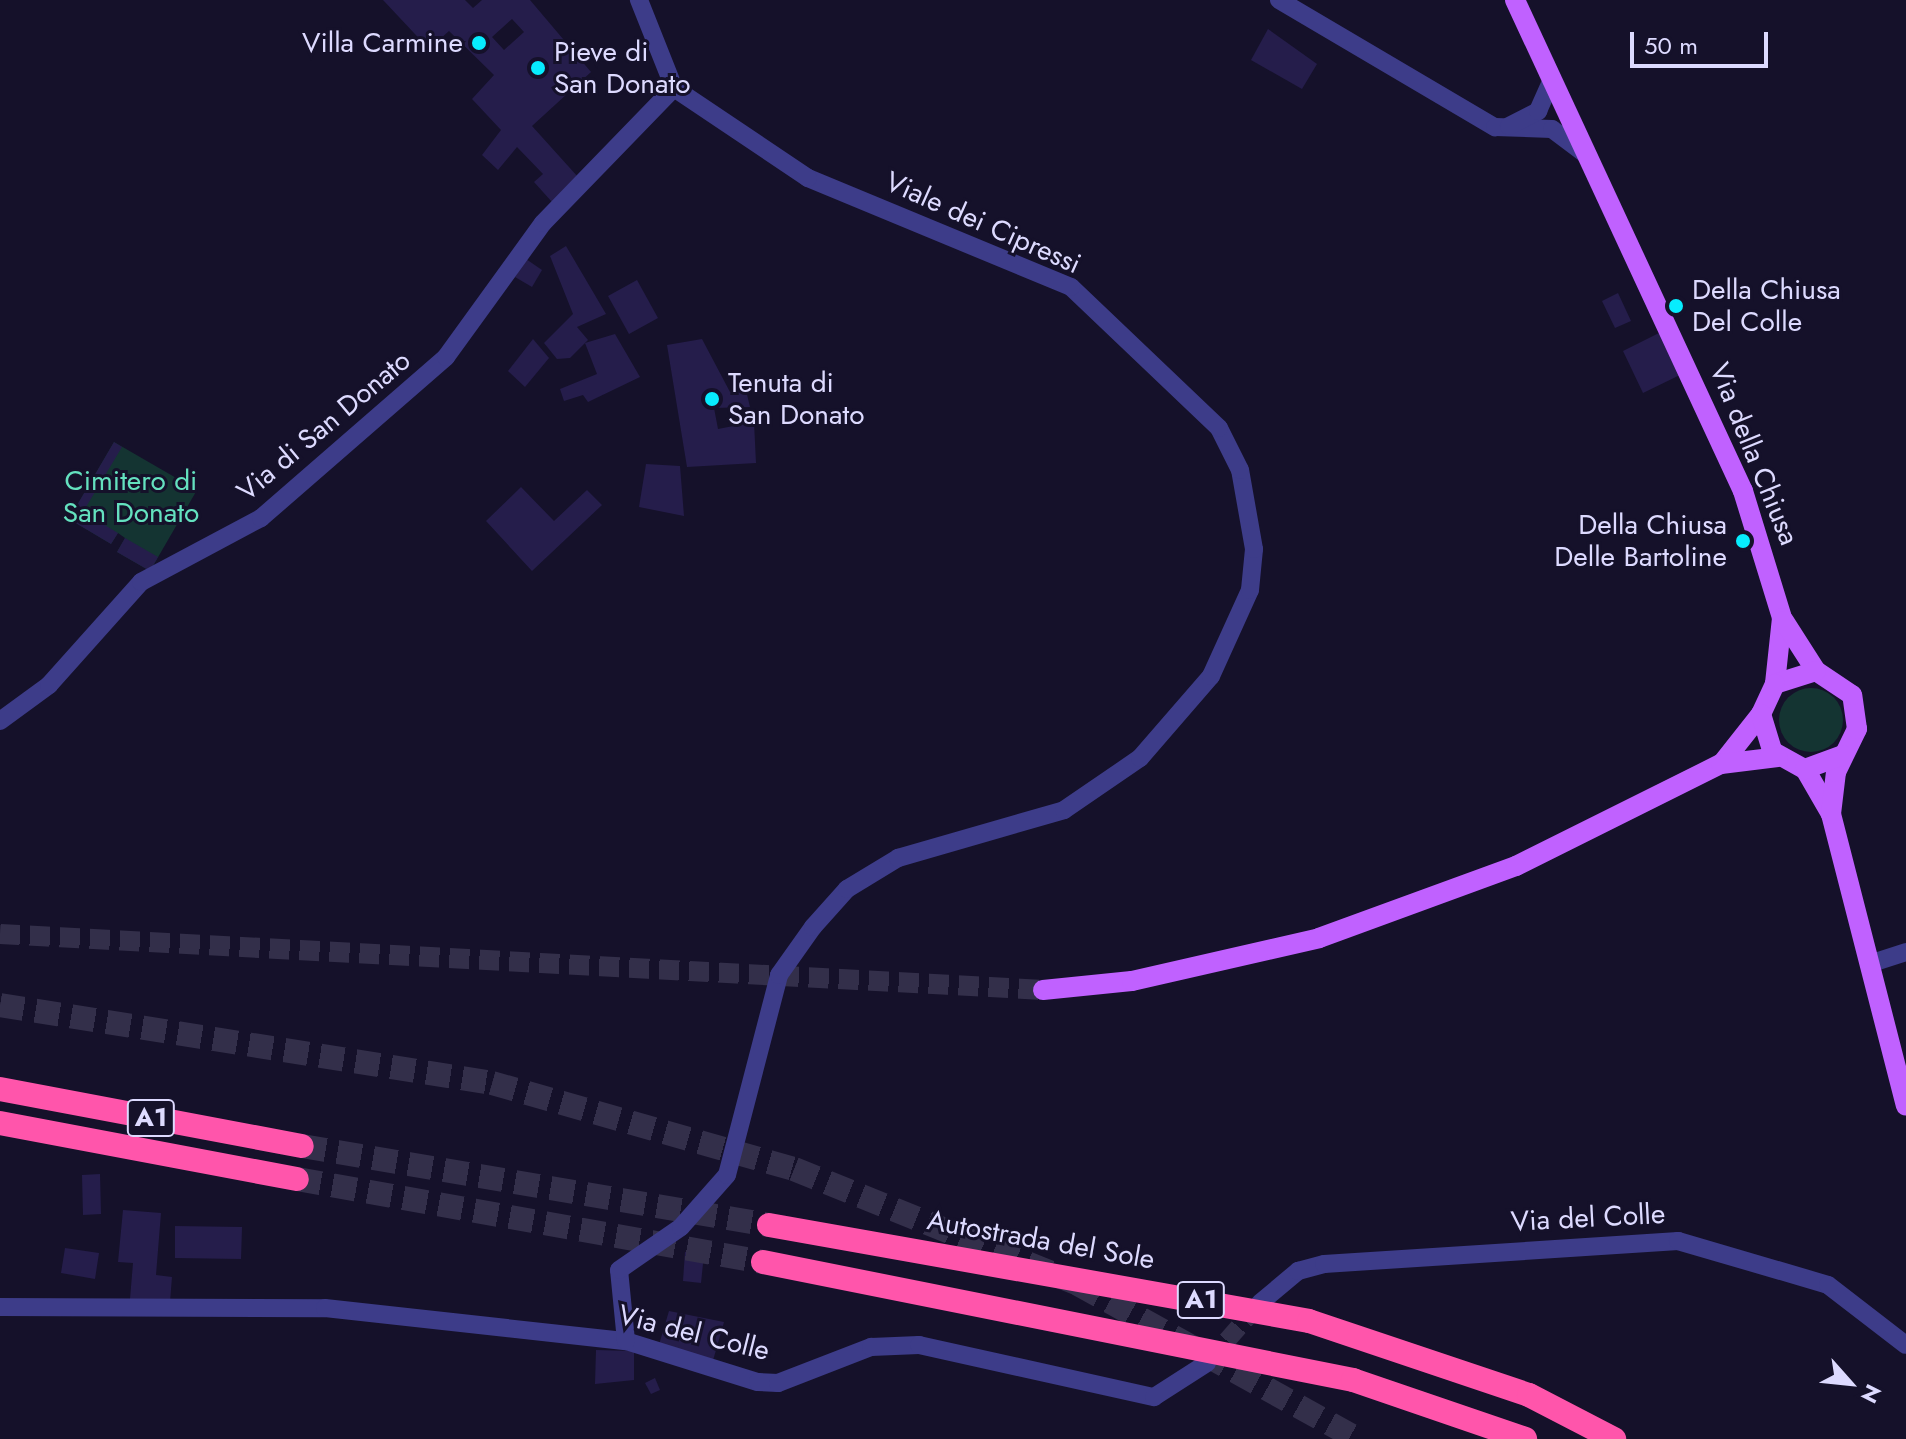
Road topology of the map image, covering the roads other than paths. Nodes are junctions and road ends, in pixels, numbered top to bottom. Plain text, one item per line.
1 (639, 0) edge
2 (1279, 0) edge
3 (1515, 0) edge
4 (1552, 79) junction
5 (674, 88) junction
6 (1487, 122) junction
7 (1589, 158) junction
8 (1782, 618) junction
9 (1816, 671) junction
10 (1775, 684) junction
11 (1761, 714) junction
12 (0, 721) edge
13 (1843, 755) junction
14 (1778, 757) junction
15 (1721, 764) junction
16 (1805, 769) junction
17 (1831, 814) junction
18 (1906, 952) edge
19 (1869, 964) junction
20 (1043, 990) tunnel mouth
21 (0, 1089) edge
22 (1906, 1106) edge
23 (0, 1123) edge
24 (302, 1146) tunnel mouth
25 (297, 1179) tunnel mouth
26 (769, 1225) tunnel mouth
27 (763, 1262) tunnel mouth
28 (1260, 1303) tunnel mouth
29 (0, 1307) edge
30 (626, 1341) junction
31 (1906, 1345) edge
32 (1207, 1363) tunnel mouth
33 (1525, 1439) edge
34 (1614, 1439) edge

1 - 5 street
2 - 6 street, Via della Chiusa
3 - 4 main road
4 - 6 street
4 - 7 main road
5 - 12 street, Via di San Donato
5 - 30 street, Viale dei Cipressi
6 - 7 street, Via della Chiusa
7 - 8 main road, Via della Chiusa
8 - 9 main road, Via della Chiusa
8 - 10 main road, Via della Chiusa
9 - 10 main road
9 - 13 main road, Via della Chiusa
10 - 11 main road, Via della Chiusa
11 - 14 main road
11 - 15 main road, Via della Chiusa
13 - 16 main road
13 - 17 main road, Via della Chiusa
14 - 15 main road
14 - 16 main road
15 - 20 main road
16 - 17 main road, Via della Chiusa
17 - 19 main road, Via della Chiusa
18 - 19 street
19 - 22 main road, Via della Chiusa
21 - 24 highway, A1
23 - 25 highway, A1
26 - 34 highway, Autostrada del Sole / A1
27 - 33 highway, A1
28 - 31 street, Via del Colle
29 - 30 street, Via del Colle
30 - 32 street, Via del Colle

